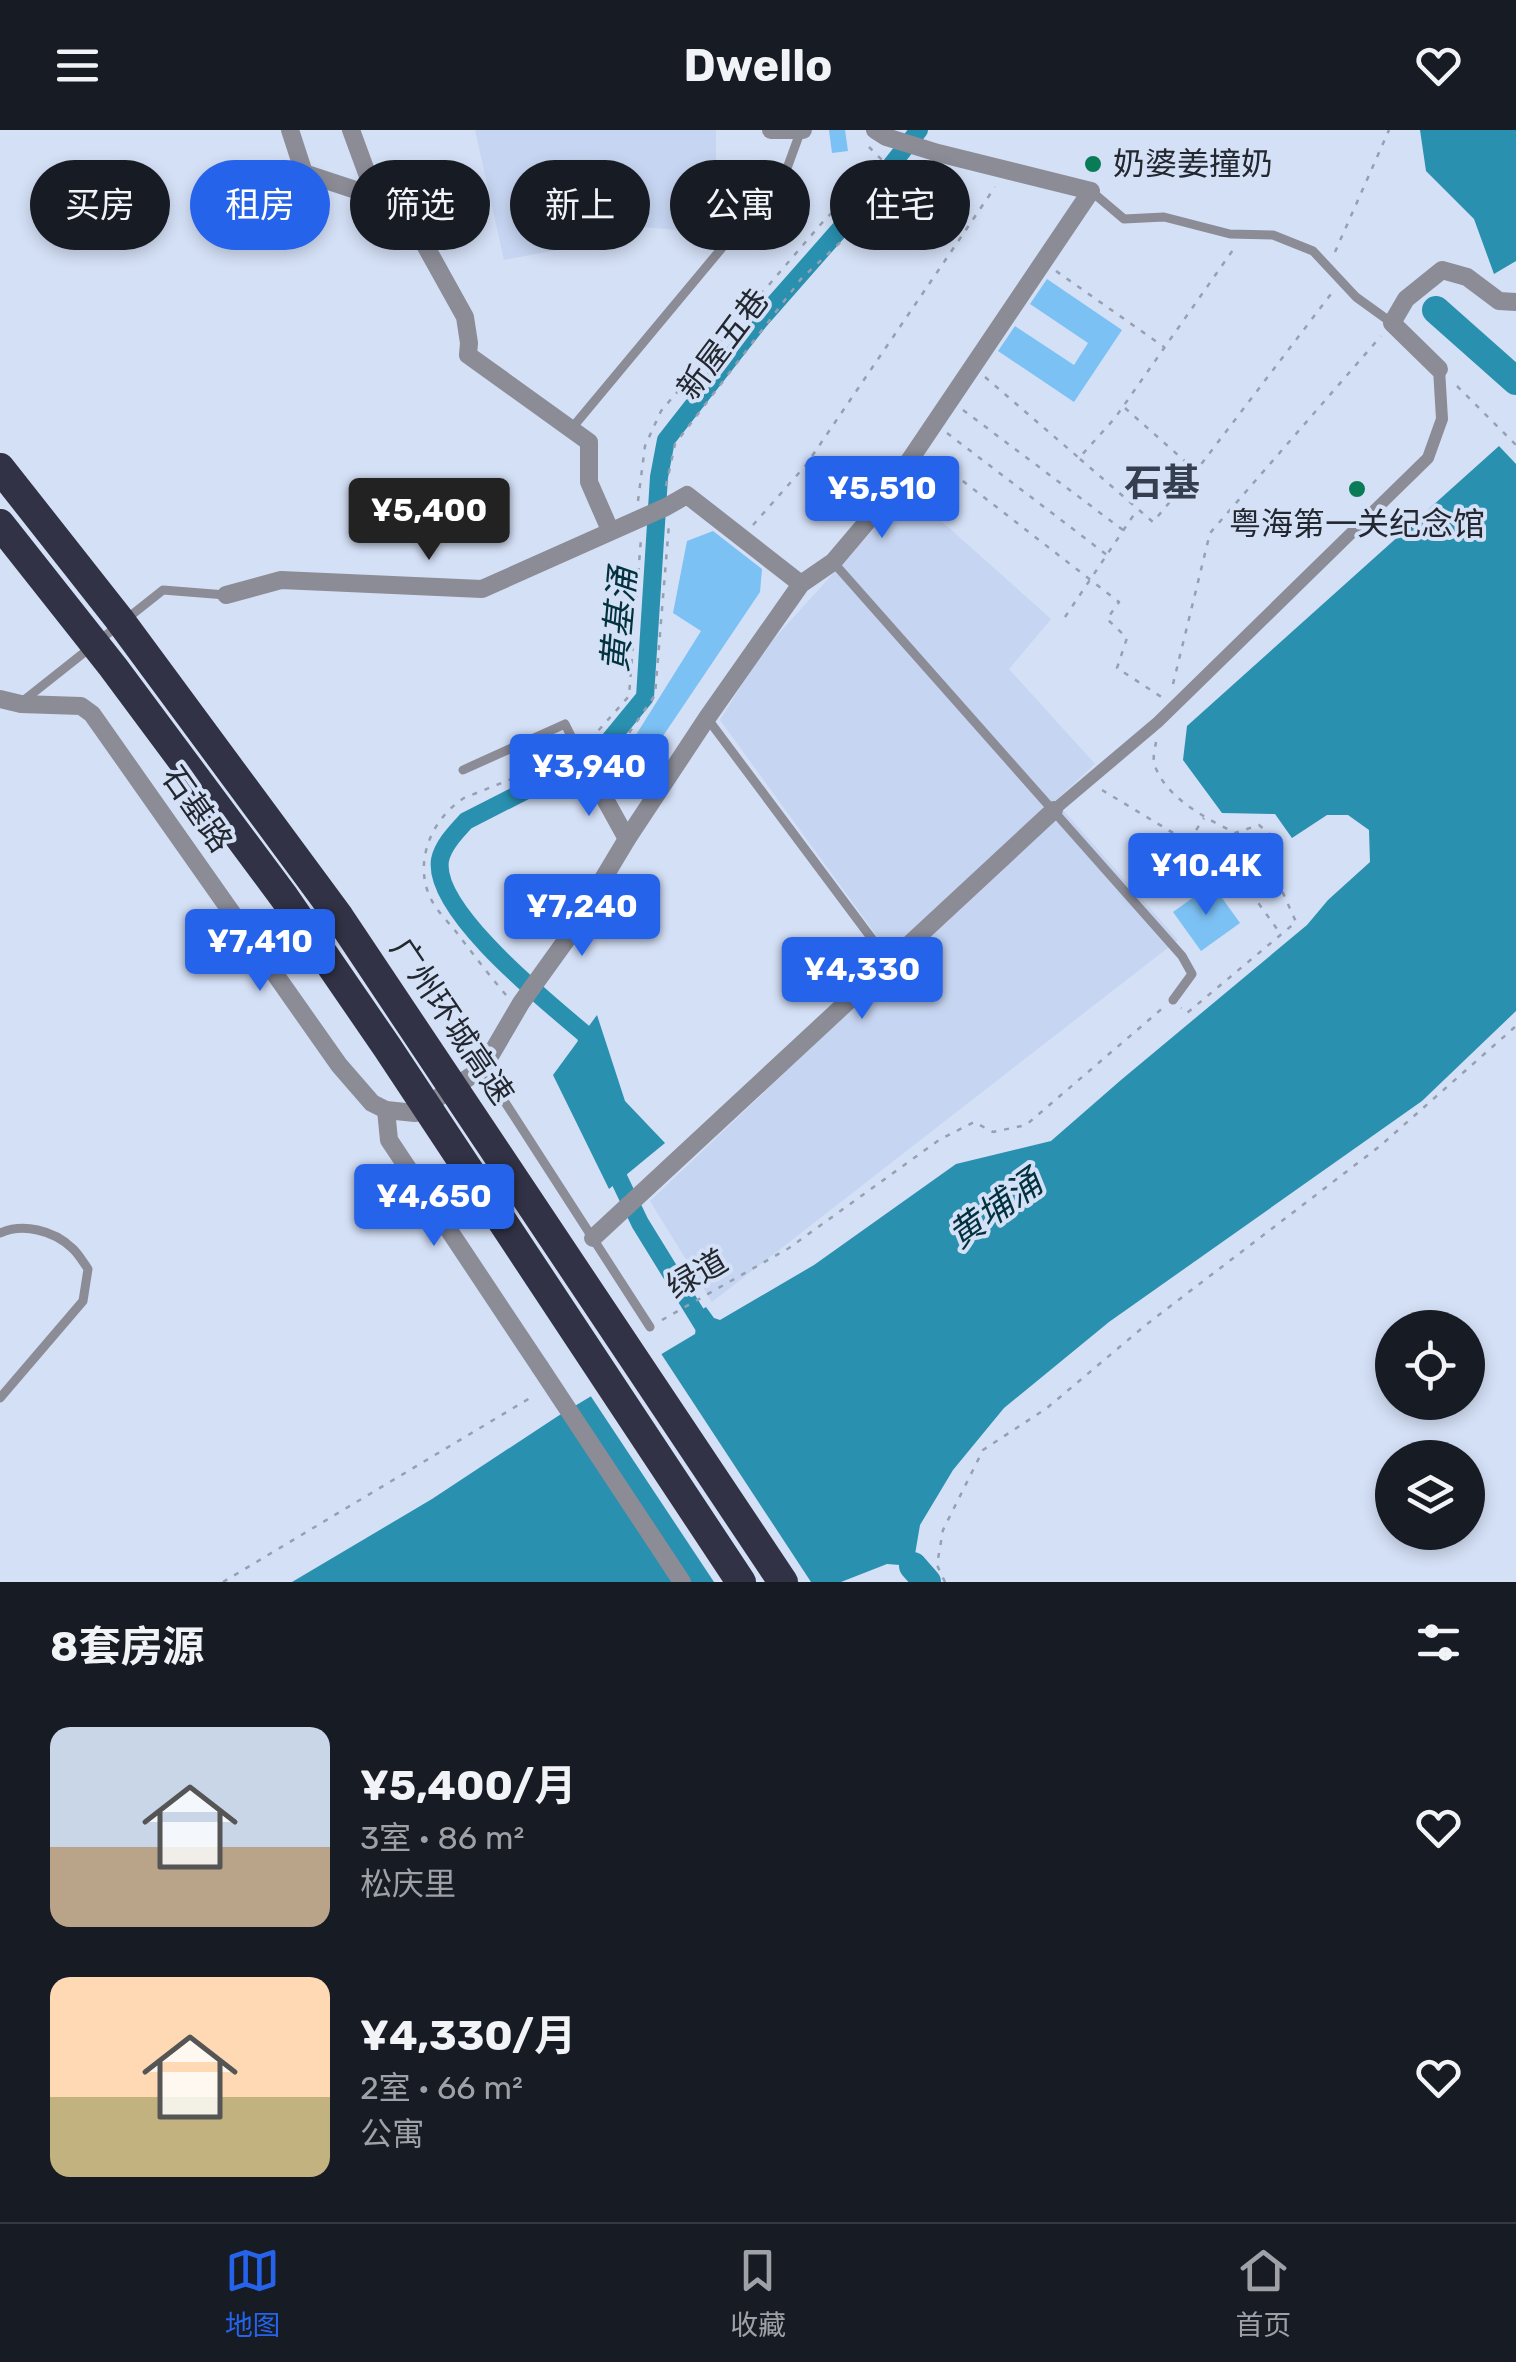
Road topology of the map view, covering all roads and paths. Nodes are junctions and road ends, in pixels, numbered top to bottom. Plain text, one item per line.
1 (290, 130) edge
2 (351, 130) edge
3 (770, 130) edge
4 (802, 130) edge
5 (1389, 130) edge
6 (875, 136) edge
7 (934, 151) junction
8 (362, 160) edge
9 (1006, 170) junction
10 (350, 188) edge
11 (1091, 191) junction
12 (1244, 234) junction
13 (428, 250) edge
14 (1043, 262) junction
15 (1328, 267) junction
16 (1340, 280) junction
17 (1516, 302) edge
18 (1392, 323) junction
19 (1165, 348) junction
20 (973, 366) junction
21 (1439, 369) junction
22 (950, 400) junction
23 (1123, 407) junction
24 (934, 423) junction
25 (572, 428) junction
26 (1516, 445) edge
27 (918, 447) junction
28 (1078, 458) junction
29 (0, 468) edge
30 (1196, 471) junction
31 (666, 506) junction
32 (1138, 509) junction
33 (636, 518) junction
34 (0, 524) edge
35 (610, 530) junction
36 (1123, 530) junction
37 (742, 538) junction
38 (1106, 555) junction
39 (833, 562) junction
40 (1090, 580) junction
41 (801, 584) junction
42 (226, 595) joint
43 (1066, 618) dead end
44 (0, 699) edge
45 (21, 704) junction
46 (1164, 712) junction
47 (707, 718) junction
48 (579, 752) junction
49 (463, 770) dead end
50 (592, 776) junction
51 (1088, 781) junction
52 (1054, 810) junction
53 (1205, 817) junction
54 (627, 839) junction
55 (1188, 842) junction
56 (1282, 935) junction
57 (890, 963) junction
58 (1172, 1000) junction
59 (521, 1003) junction
60 (1516, 1026) edge
61 (484, 1068) junction
62 (386, 1110) junction
63 (0, 1233) edge
64 (592, 1238) junction
65 (650, 1327) joint
66 (540, 1392) dead end
67 (0, 1398) edge
68 (223, 1582) edge
69 (682, 1582) edge
70 (741, 1582) edge
71 (784, 1582) edge
72 (945, 1582) edge

1 - 10 street
2 - 8 street
3 - 4 street
4 - 25 lane
5 - 15 path
6 - 7 street
6 - 33 path
7 - 9 street
7 - 31 path, 新屋五巷
9 - 11 street
9 - 37 path
11 - 12 lane
11 - 14 street
12 - 15 lane
12 - 19 path
13 - 25 street
14 - 19 path
14 - 20 street
15 - 16 lane
16 - 18 lane
16 - 30 path
17 - 18 street
18 - 21 street
18 - 46 path
19 - 23 path
20 - 22 street
20 - 28 path
21 - 26 path
21 - 46 street
22 - 24 street
22 - 36 path
23 - 28 path
23 - 30 path
24 - 27 street
24 - 38 path
25 - 35 street
27 - 39 street
27 - 40 path
28 - 32 path
29 - 71 highway, 广州环城高速, bridge
30 - 32 path
31 - 33 street
31 - 37 street
31 - 50 path, 新屋五巷
32 - 36 path
33 - 35 street
33 - 48 path
34 - 70 highway, bridge
35 - 42 street
36 - 38 path
37 - 41 street
38 - 40 path
39 - 41 street
39 - 52 lane
40 - 43 path
40 - 46 path
41 - 47 street
42 - 45 lane
44 - 45 street, 石基路
45 - 62 street, 石基路
46 - 51 street
46 - 53 path
47 - 54 street
47 - 57 lane
48 - 49 lane
48 - 50 street
48 - 59 path
50 - 54 street
51 - 52 street
51 - 55 path
52 - 57 street
52 - 58 lane
53 - 55 path
53 - 56 path
54 - 59 street
55 - 56 path
56 - 58 path
57 - 64 street
58 - 65 path, 绿道
59 - 61 street
60 - 72 path
61 - 62 street
61 - 64 lane
62 - 69 street, bridge
63 - 67 lane
64 - 65 lane
66 - 68 path

